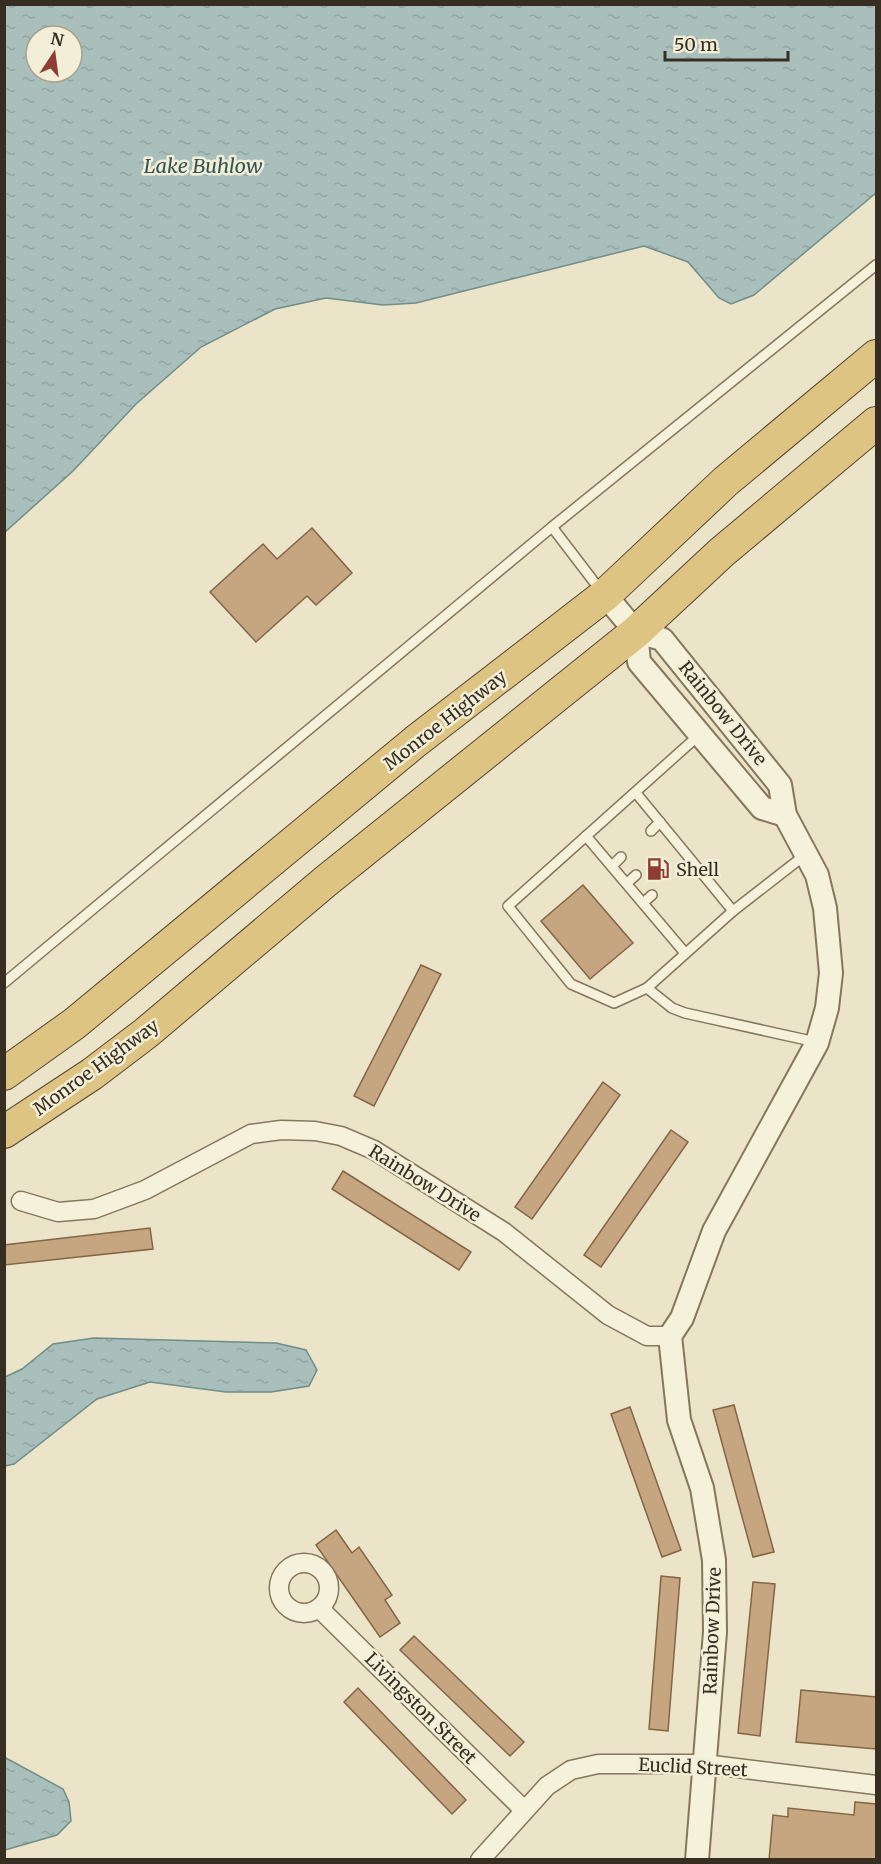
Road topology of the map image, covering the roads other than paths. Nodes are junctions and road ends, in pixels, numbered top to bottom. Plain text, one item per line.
1 (876, 265) edge
2 (876, 356) edge
3 (876, 423) edge
4 (552, 527) junction
5 (605, 595) junction
6 (636, 632) junction
7 (700, 734) junction
8 (636, 793) junction
9 (785, 815) junction
10 (660, 822) junction
11 (651, 831) dead end
12 (586, 836) junction
13 (675, 841) junction
14 (666, 849) dead end
15 (807, 854) junction
16 (621, 857) dead end
17 (690, 860) junction
18 (612, 866) junction
19 (681, 868) dead end
20 (636, 875) dead end
21 (705, 878) junction
22 (627, 884) junction
23 (696, 886) dead end
24 (652, 895) dead end
25 (643, 903) junction
26 (733, 911) junction
27 (667, 912) dead end
28 (658, 920) junction
29 (685, 953) junction
30 (4, 983) edge
31 (647, 988) junction
32 (817, 1042) junction
33 (4, 1074) edge
34 (4, 1132) edge
35 (21, 1201) dead end
36 (670, 1336) junction
37 (320, 1608) dead end
38 (704, 1764) junction
39 (876, 1785) edge
40 (524, 1809) junction
41 (480, 1860) edge
42 (697, 1860) edge

1 - 4 lane
2 - 5 highway, Monroe Highway
3 - 6 highway, Monroe Highway
4 - 5 lane
4 - 30 lane
5 - 6 street
5 - 33 highway, Monroe Highway
6 - 7 street, Rainbow Drive
6 - 9 street, Rainbow Drive
6 - 34 highway, Monroe Highway
7 - 8 lane
7 - 9 street, Rainbow Drive
8 - 10 lane
8 - 12 lane
9 - 15 street, Rainbow Drive
10 - 11 lane
10 - 13 lane
12 - 18 lane
12 - 31 lane
13 - 14 lane
13 - 17 lane
15 - 26 lane
15 - 32 street, Rainbow Drive
16 - 18 lane
17 - 19 lane
17 - 21 lane
18 - 22 lane
20 - 22 lane
21 - 23 lane
21 - 26 lane
22 - 25 lane
24 - 25 lane
25 - 28 lane
26 - 29 lane
27 - 28 lane
28 - 29 lane
29 - 31 lane
31 - 32 lane
32 - 36 street, Rainbow Drive
35 - 36 street, Rainbow Drive
36 - 38 street, Rainbow Drive
37 - 40 street, Livingston Street
38 - 39 street, Euclid Street
38 - 40 street, Euclid Street
38 - 42 street, Rainbow Drive
40 - 41 street, Euclid Street

